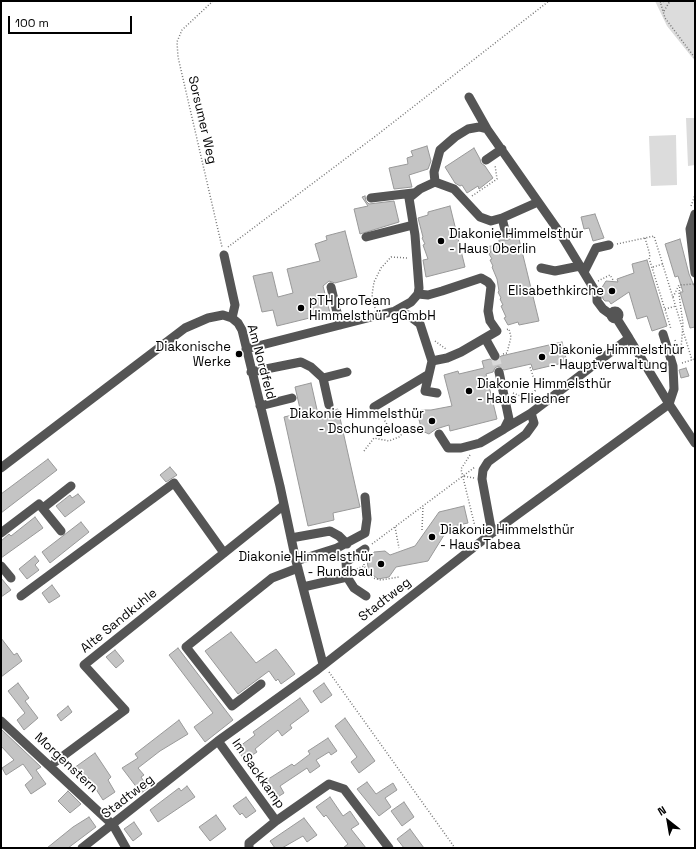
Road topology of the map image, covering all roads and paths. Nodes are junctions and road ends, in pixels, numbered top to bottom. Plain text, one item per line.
1 (213, 1) edge
2 (549, 1) edge
3 (660, 1) edge
4 (666, 1) edge
5 (670, 1) edge
6 (664, 12) junction
7 (695, 58) edge
8 (470, 97) dead end
9 (487, 128) junction
10 (502, 149) junction
11 (486, 160) dead end
12 (495, 162) dead end
13 (435, 182) junction
14 (413, 193) junction
15 (371, 198) dead end
16 (466, 201) junction
17 (538, 202) junction
18 (695, 214) edge
19 (502, 218) junction
20 (413, 225) junction
21 (506, 234) dead end
22 (366, 237) dead end
23 (645, 238) junction
24 (609, 245) joint
25 (223, 252) junction
26 (416, 259) junction
27 (663, 264) junction
28 (652, 267) junction
29 (542, 268) dead end
30 (582, 269) junction
31 (695, 273) edge
32 (613, 280) dead end
33 (695, 284) edge
34 (592, 285) junction
35 (680, 285) junction
36 (330, 287) dead end
37 (418, 294) junction
38 (673, 298) junction
39 (676, 306) junction
40 (665, 309) junction
41 (395, 311) junction
42 (377, 315) junction
43 (232, 318) junction
44 (340, 325) junction
45 (670, 325) dead end
46 (683, 329) junction
47 (497, 331) junction
48 (423, 333) junction
49 (663, 334) dead end
50 (485, 338) junction
51 (629, 338) junction
52 (246, 349) junction
53 (678, 350) dead end
54 (455, 355) junction
55 (495, 356) joint
56 (695, 359) edge
57 (692, 360) junction
58 (432, 361) junction
59 (673, 366) junction
60 (530, 367) dead end
61 (251, 372) junction
62 (347, 372) dead end
63 (499, 372) tunnel mouth
64 (429, 374) junction
65 (323, 378) junction
66 (502, 388) junction
67 (436, 393) dead end
68 (292, 398) dead end
69 (669, 404) junction
70 (329, 405) dead end
71 (260, 406) junction
72 (374, 407) joint
73 (531, 413) junction
74 (388, 426) junction
75 (504, 429) junction
76 (439, 434) dead end
77 (382, 440) junction
78 (695, 443) edge
79 (364, 451) dead end
80 (471, 453) dead end
81 (1, 468) edge
82 (463, 476) junction
83 (71, 486) dead end
84 (365, 497) dead end
85 (284, 505) junction
86 (423, 505) junction
87 (43, 508) junction
88 (395, 526) junction
89 (422, 530) dead end
90 (60, 531) dead end
91 (1, 533) edge
92 (492, 534) junction
93 (291, 538) junction
94 (347, 544) junction
95 (479, 544) junction
96 (399, 548) dead end
97 (365, 549) junction
98 (224, 553) junction
99 (297, 565) junction
100 (1, 566) edge
101 (347, 577) junction
102 (399, 577) dead end
103 (11, 578) dead end
104 (303, 587) junction
105 (21, 596) dead end
106 (366, 596) dead end
107 (323, 664) junction
108 (261, 684) dead end
109 (1, 721) edge
110 (218, 741) junction
111 (55, 762) dead end
112 (276, 821) junction
113 (113, 825) junction
114 (82, 848) edge
115 (126, 848) edge
116 (249, 848) edge
117 (389, 848) edge
118 (455, 848) edge

1 - 25 path, Sorsumer Weg
2 - 25 path
3 - 4 path
3 - 6 path
5 - 6 path
6 - 7 path
8 - 9 street
9 - 10 street
9 - 13 street
10 - 11 street
10 - 17 street
12 - 16 path
13 - 14 street
13 - 16 street
14 - 15 street
14 - 20 street
16 - 19 street
17 - 19 street
17 - 30 street
18 - 31 street
19 - 21 street
20 - 22 street
20 - 26 street
23 - 24 path
23 - 27 path
23 - 28 path
24 - 30 street
25 - 43 street
26 - 37 street
26 - 42 path
27 - 28 path
27 - 38 path
28 - 40 path
29 - 30 street
30 - 34 street
32 - 34 path
33 - 35 path
34 - 51 street
35 - 38 path
35 - 46 path
36 - 44 street
37 - 41 street
37 - 47 street
38 - 39 path
39 - 40 path
39 - 46 path
40 - 45 path
41 - 42 street
41 - 48 street
42 - 44 street
43 - 52 street, Am Nordfeld
43 - 81 street, Am Nordfeld
44 - 52 street
46 - 53 path
46 - 57 path
47 - 50 street
47 - 55 path
48 - 54 path
48 - 58 street
49 - 59 street
50 - 54 street
50 - 55 street
51 - 69 street
51 - 73 street
52 - 61 street, Am Nordfeld
54 - 58 street
56 - 57 path
57 - 59 path
58 - 64 street
59 - 69 street
60 - 66 path
61 - 65 street
61 - 71 street, Am Nordfeld
62 - 65 street
63 - 66 street
64 - 67 street
64 - 72 street
65 - 70 street
66 - 75 street
68 - 71 street
69 - 78 street
69 - 92 street, Stadtweg
71 - 85 street, Am Nordfeld
72 - 74 path
73 - 75 street
73 - 92 street
74 - 77 path
74 - 77 path
75 - 76 street
77 - 79 path
80 - 82 path
82 - 86 path
82 - 95 path
83 - 87 street
84 - 94 street
85 - 93 street, Am Nordfeld
85 - 98 street, Alte Sandkuhle
86 - 88 path
86 - 89 path
87 - 90 street
87 - 91 street
88 - 96 path
88 - 97 path
92 - 95 street, Stadtweg
93 - 94 street
93 - 99 street, Am Nordfeld
94 - 99 street
95 - 107 street, Stadtweg
97 - 101 street
97 - 102 path
98 - 105 street
98 - 111 street, Alte Sandkuhle
99 - 104 street, Am Nordfeld
99 - 108 street
100 - 103 street
101 - 104 street
101 - 106 street
104 - 107 street, Am Nordfeld
107 - 110 street, Stadtweg
107 - 118 path
109 - 113 street, Morgenstern
110 - 112 street, Im Sackkamp
110 - 113 street, Stadtweg
112 - 116 street, Im Sackkamp
112 - 117 street, Im Sackkamp
113 - 114 street, Stadtweg
113 - 115 street, Morgenstern

